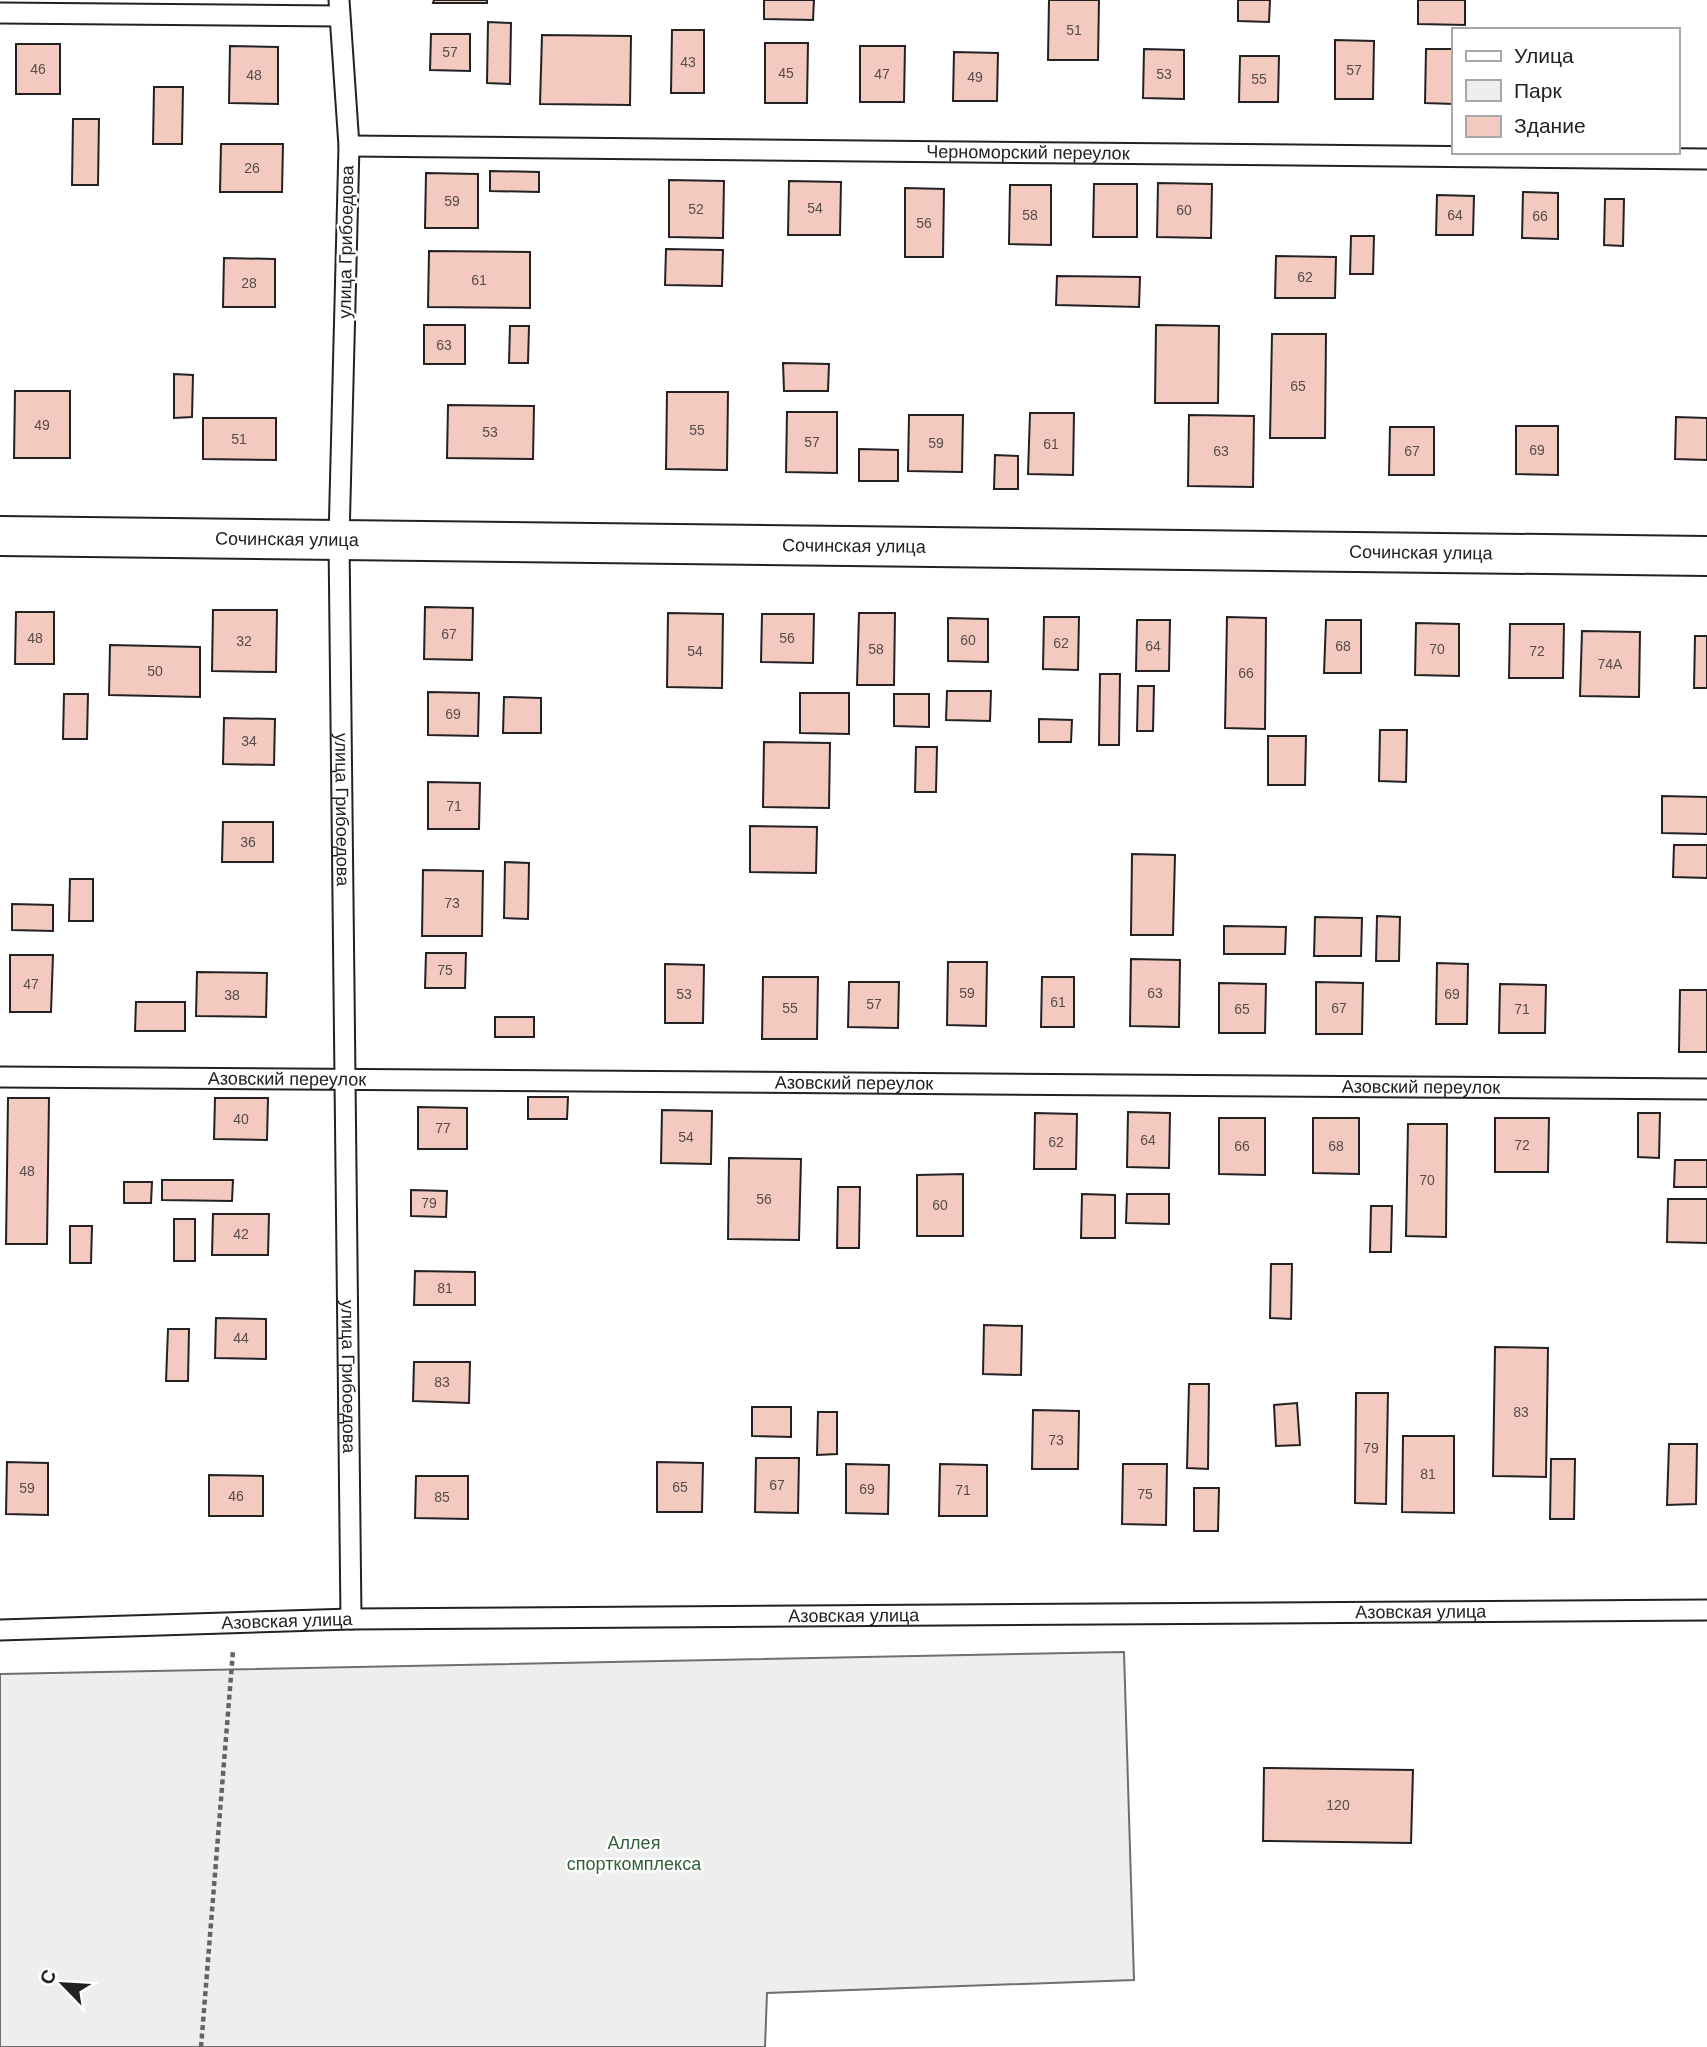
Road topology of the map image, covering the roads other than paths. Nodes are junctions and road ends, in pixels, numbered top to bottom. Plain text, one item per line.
1 (339, 8) edge
2 (0, 13) edge
3 (349, 146) junction
4 (1707, 159) edge
5 (0, 536) edge
6 (339, 539) junction
7 (1707, 556) edge
8 (0, 1077) edge
9 (345, 1080) junction
10 (1707, 1089) edge
11 (1707, 1610) edge
12 (351, 1619) junction
13 (0, 1630) edge

1 - 2 lane
1 - 3 lane, улица Грибоедова
3 - 4 lane, Черноморский переулок
3 - 6 lane, улица Грибоедова
5 - 6 main road, Сочинская улица
6 - 7 main road, Сочинская улица
6 - 9 lane, улица Грибоедова
8 - 9 lane, Азовский переулок
9 - 10 lane, Азовский переулок
9 - 12 lane, улица Грибоедова
11 - 12 lane, Азовская улица
12 - 13 lane, Азовская улица

